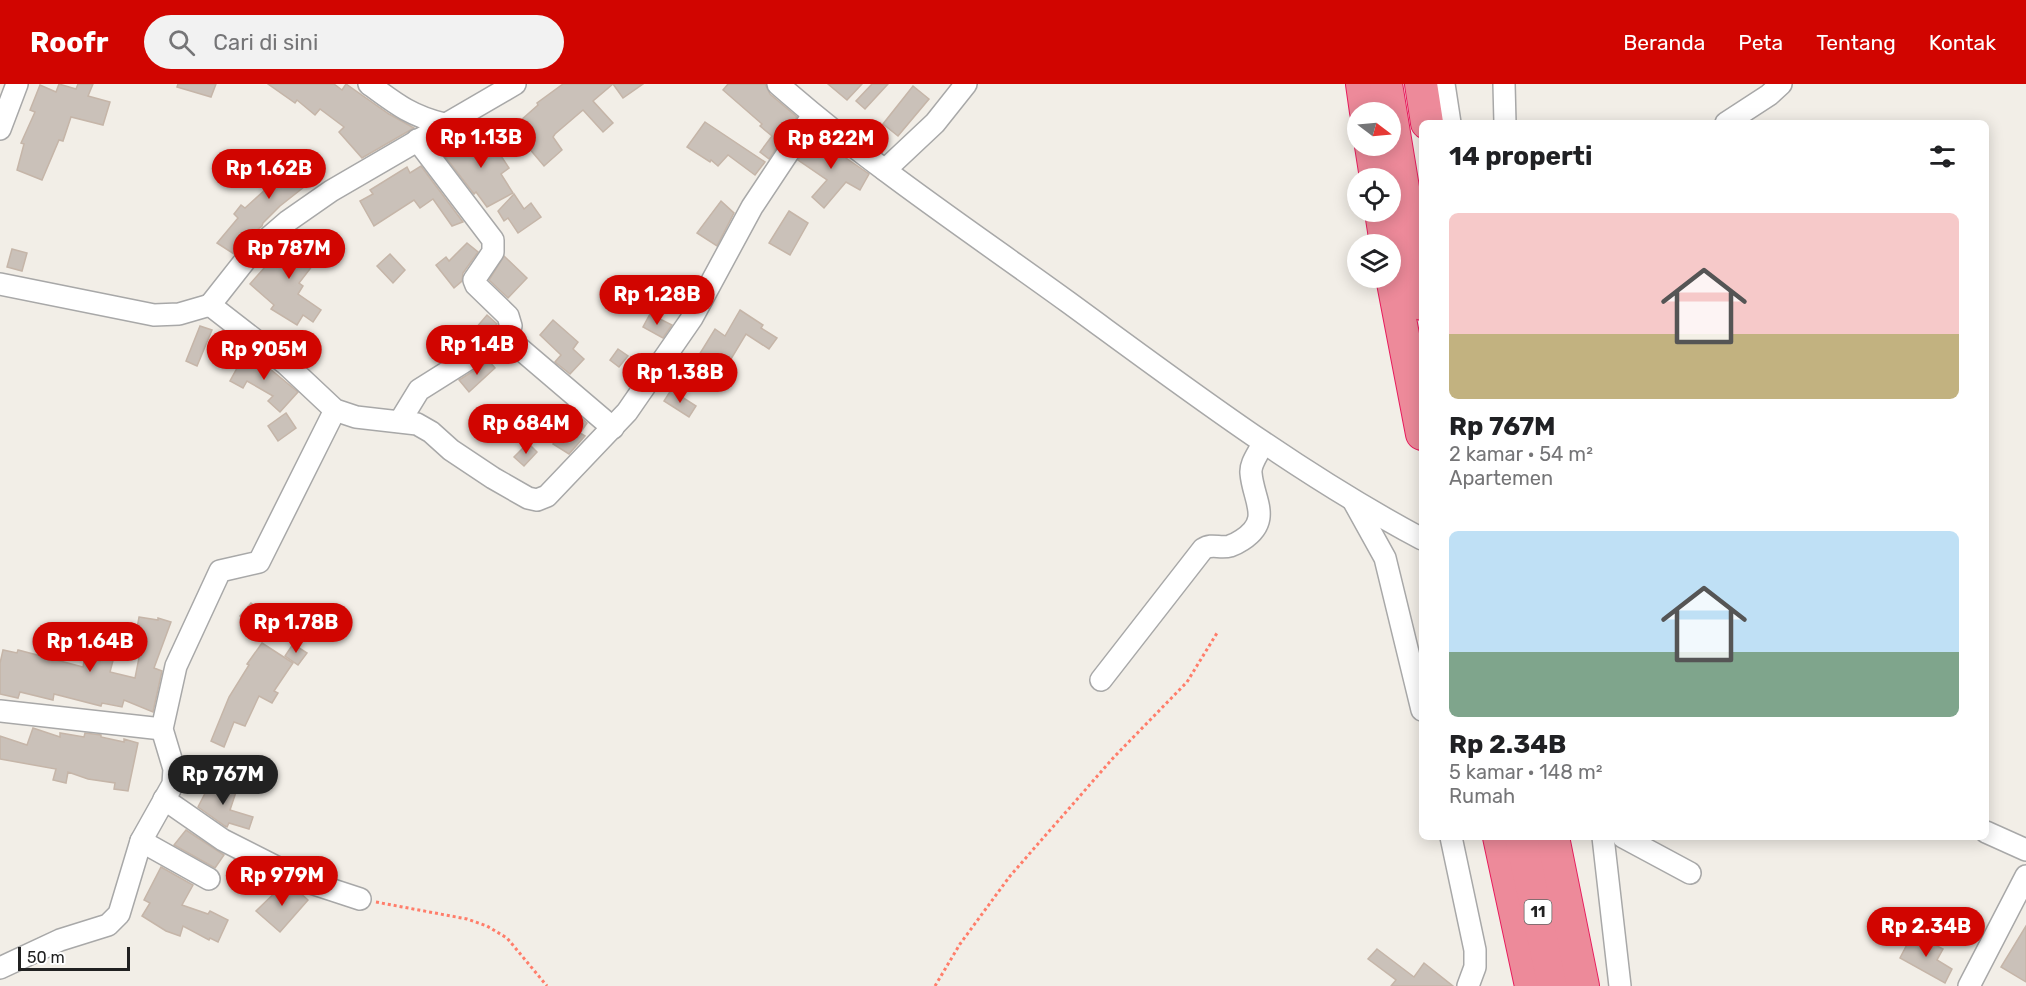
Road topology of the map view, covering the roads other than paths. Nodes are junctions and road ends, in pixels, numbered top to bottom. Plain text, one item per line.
1 (17, 84) edge
2 (369, 84) edge
3 (515, 84) edge
4 (778, 84) edge
5 (966, 84) edge
6 (1362, 84) edge
7 (1386, 84) edge
8 (1421, 84) edge
9 (1444, 84) edge
10 (1504, 84) edge
11 (1781, 84) edge
12 (1365, 102) edge
13 (813, 115) junction
14 (1427, 120) edge
15 (1450, 120) edge
16 (1505, 120) edge
17 (1731, 120) edge
18 (444, 124) junction
19 (0, 129) edge
20 (417, 140) junction
21 (885, 170) junction
22 (0, 284) edge
23 (1419, 286) edge
24 (1394, 288) edge
25 (210, 304) junction
26 (505, 336) junction
27 (335, 410) junction
28 (1419, 418) edge
29 (400, 421) junction
30 (613, 428) junction
31 (1263, 443) junction
32 (1363, 507) junction
33 (1419, 537) edge
34 (1101, 680) dead end
35 (1419, 698) edge
36 (0, 711) edge
37 (162, 729) junction
38 (164, 799) junction
39 (1989, 833) edge
40 (1452, 840) edge
41 (1499, 840) edge
42 (1522, 840) edge
43 (1555, 840) edge
44 (1603, 840) edge
45 (1629, 840) edge
46 (141, 841) junction
47 (2026, 850) edge
48 (1690, 873) dead end
49 (2026, 876) edge
50 (208, 879) dead end
51 (360, 899) road end
52 (0, 968) edge
53 (1468, 986) edge
54 (1531, 986) edge
55 (1554, 986) edge
56 (1583, 986) edge
57 (1620, 986) edge
58 (1969, 986) edge

1 - 19 street
2 - 18 street
3 - 18 street
4 - 13 street
5 - 21 street
6 - 12 highway
7 - 23 highway
8 - 14 highway
9 - 15 street
10 - 16 street
11 - 17 street
13 - 21 street
13 - 30 street
18 - 20 street
20 - 25 street
20 - 26 street
21 - 31 street
22 - 25 street
24 - 28 highway
25 - 27 street
26 - 29 street
26 - 30 street
27 - 29 street
27 - 37 street
29 - 30 street
31 - 32 street
31 - 34 street
32 - 33 street
32 - 35 street
36 - 37 street
37 - 38 street
38 - 46 street
38 - 51 street
39 - 47 street
40 - 53 street
41 - 54 highway, 11
42 - 55 highway, 11
43 - 56 highway
44 - 57 street
45 - 48 street
46 - 50 street
46 - 52 street
49 - 58 street

